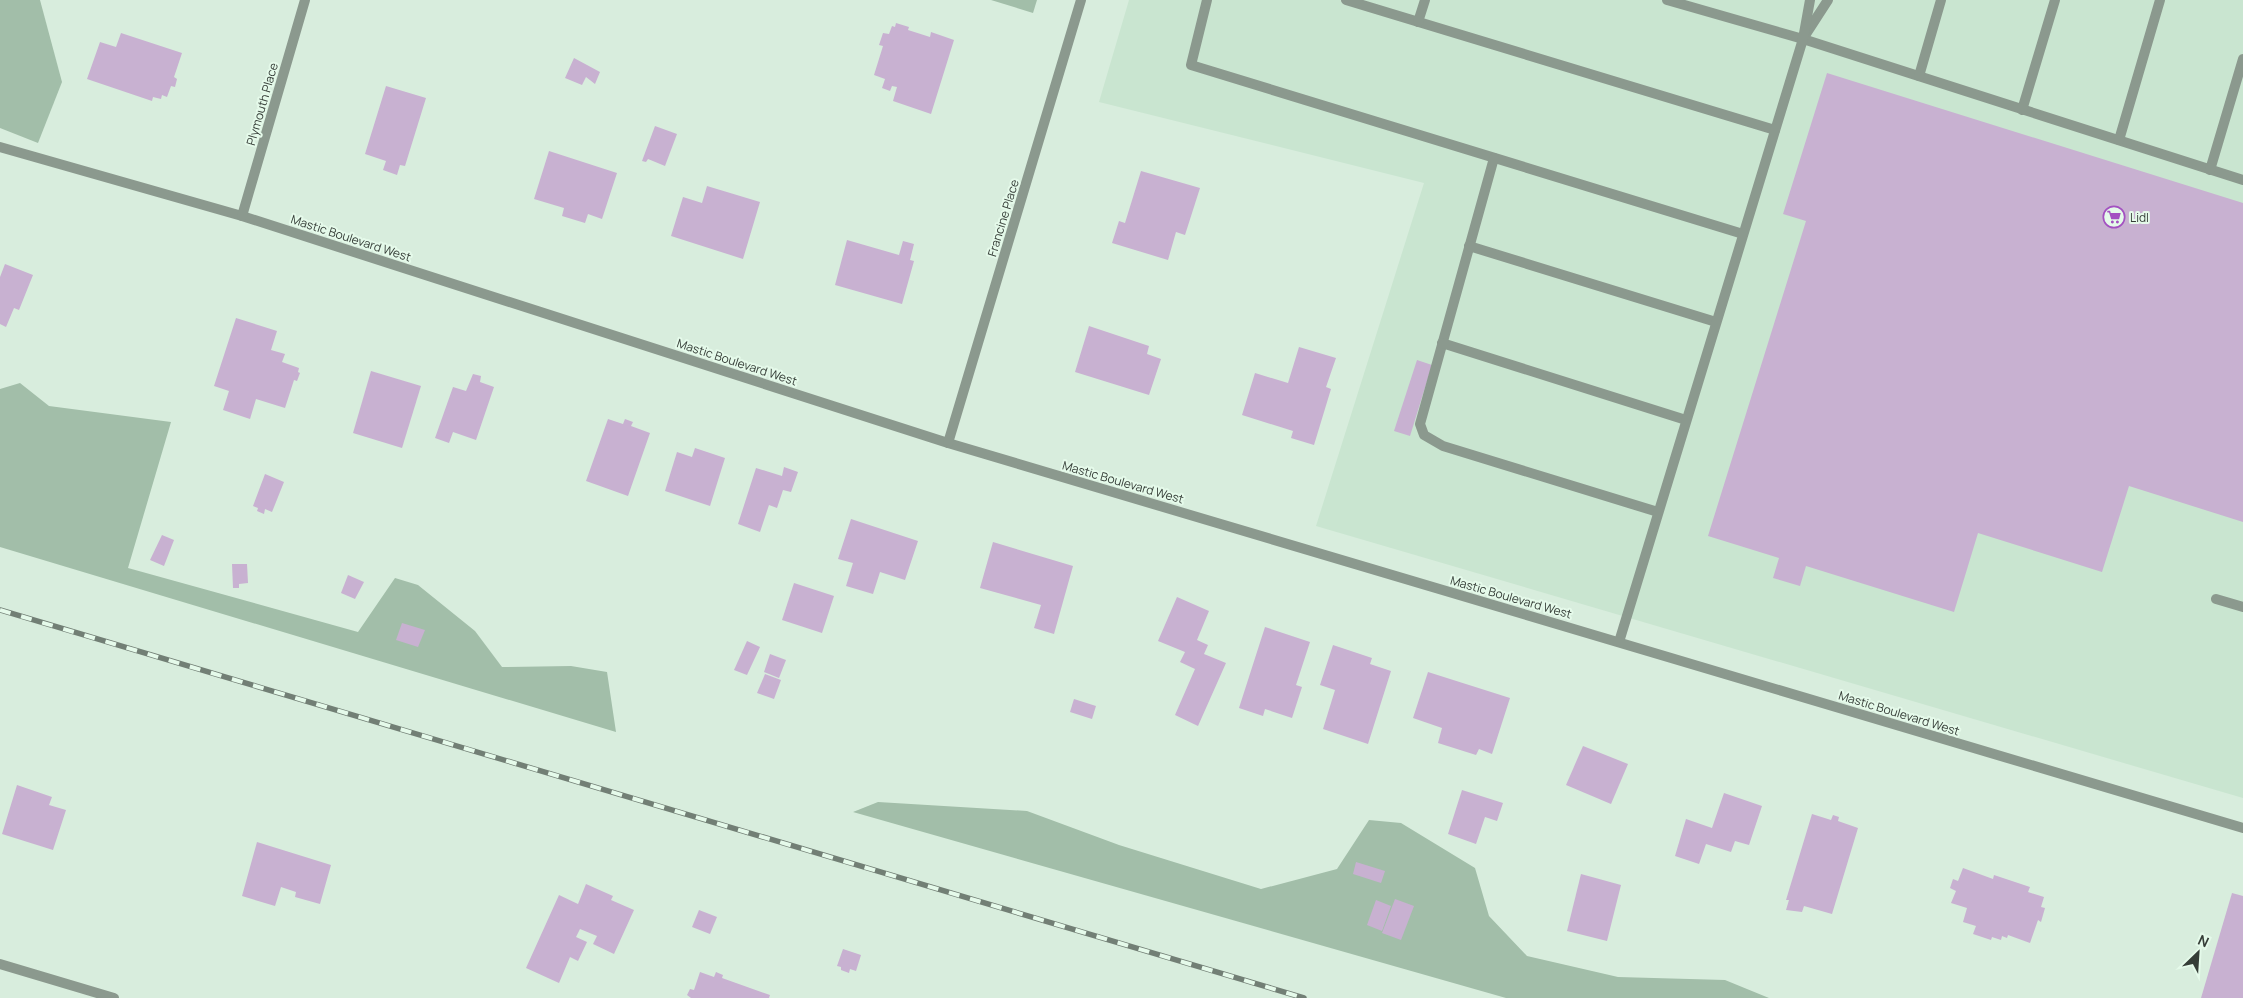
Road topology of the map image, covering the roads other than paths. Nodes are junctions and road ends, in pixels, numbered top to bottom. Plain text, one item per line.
1 (305, 0) edge
2 (1081, 0) edge
3 (1207, 0) edge
4 (1346, 0) edge
5 (1425, 0) edge
6 (1667, 0) edge
7 (1810, 0) edge
8 (1828, 0) edge
9 (1941, 0) edge
10 (2055, 0) edge
11 (2160, 0) edge
12 (1418, 22) junction
13 (1803, 39) junction
14 (2243, 59) edge
15 (1919, 76) junction
16 (2022, 110) junction
17 (1775, 130) junction
18 (2119, 140) junction
19 (0, 147) edge
20 (1494, 158) junction
21 (2210, 170) junction
22 (2243, 180) edge
23 (242, 216) junction
24 (1743, 234) junction
25 (1469, 246) junction
26 (1716, 322) junction
27 (1442, 343) junction
28 (1686, 420) junction
29 (948, 443) junction
30 (1658, 512) junction
31 (2216, 599) dead end
32 (2243, 607) edge
33 (1619, 642) junction
34 (2243, 828) edge
35 (0, 964) edge
36 (103, 996) edge
37 (114, 998) edge

1 - 23 street, Plymouth Place
2 - 29 street, Francine Place
3 - 20 street
4 - 12 street
5 - 12 street
6 - 13 street
7 - 13 street
8 - 13 street
9 - 15 street
10 - 16 street
11 - 18 street
12 - 17 street
13 - 15 street
13 - 17 street
14 - 21 street
15 - 16 street
16 - 18 street
17 - 24 street
18 - 21 street
19 - 23 street, Mastic Boulevard West
20 - 24 street
20 - 25 street
21 - 22 street
23 - 29 street, Mastic Boulevard West
24 - 26 street
25 - 26 street
25 - 27 street
26 - 28 street
27 - 28 street
27 - 30 street
28 - 30 street
29 - 33 street, Mastic Boulevard West
30 - 33 street
31 - 32 street
33 - 34 street, Mastic Boulevard West
35 - 36 street
36 - 37 street

